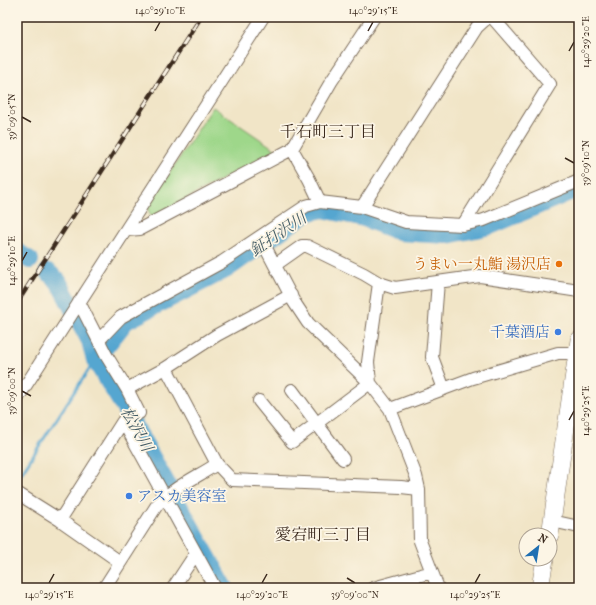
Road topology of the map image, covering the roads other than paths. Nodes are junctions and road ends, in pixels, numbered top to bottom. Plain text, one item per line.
1 (263, 17) edge
2 (374, 17) edge
3 (488, 17) edge
4 (492, 17) edge
5 (292, 148) junction
6 (579, 181) edge
7 (320, 202) junction
8 (362, 208) junction
9 (463, 224) junction
10 (127, 230) junction
11 (262, 241) junction
12 (275, 264) junction
13 (438, 282) junction
14 (379, 283) junction
15 (579, 290) edge
16 (291, 295) junction
17 (79, 302) junction
18 (99, 340) junction
19 (578, 346) edge
20 (166, 368) junction
21 (370, 383) junction
22 (127, 389) junction
23 (444, 389) junction
24 (292, 390) dead end
25 (17, 398) edge
26 (260, 401) dead end
27 (574, 405) edge
28 (390, 409) junction
29 (123, 420) junction
30 (317, 424) junction
31 (343, 459) dead end
32 (217, 464) junction
33 (419, 489) junction
34 (17, 493) edge
35 (165, 497) junction
36 (60, 520) junction
37 (551, 527) edge
38 (579, 527) edge
39 (558, 528) edge
40 (196, 553) junction
41 (120, 562) junction
42 (544, 567) edge
43 (432, 572) junction
44 (538, 587) edge
45 (104, 588) edge
46 (173, 588) edge
47 (215, 588) edge
48 (373, 588) edge
49 (438, 588) edge

1 - 10 street
2 - 5 street
3 - 8 street
4 - 9 street
5 - 7 street
5 - 10 street
6 - 9 street
7 - 8 street
7 - 11 street
8 - 9 street
10 - 17 street
11 - 12 street
11 - 18 street
12 - 14 street
12 - 16 street
13 - 14 street
13 - 15 street
13 - 23 street
14 - 21 street
16 - 20 street
16 - 21 street
17 - 18 street
17 - 25 street
18 - 22 street
19 - 23 street
19 - 27 highway
20 - 22 street
20 - 32 street
21 - 28 street
21 - 30 street
22 - 29 street
23 - 28 street
24 - 30 street
26 - 30 street
27 - 37 highway
28 - 33 street
29 - 35 street
29 - 36 street
30 - 31 street
32 - 33 street
32 - 35 street
33 - 43 street
34 - 36 street
35 - 40 street
35 - 41 street
36 - 41 street
38 - 39 street
40 - 46 street
40 - 47 street
41 - 45 street
42 - 44 highway
43 - 48 street
43 - 49 street

